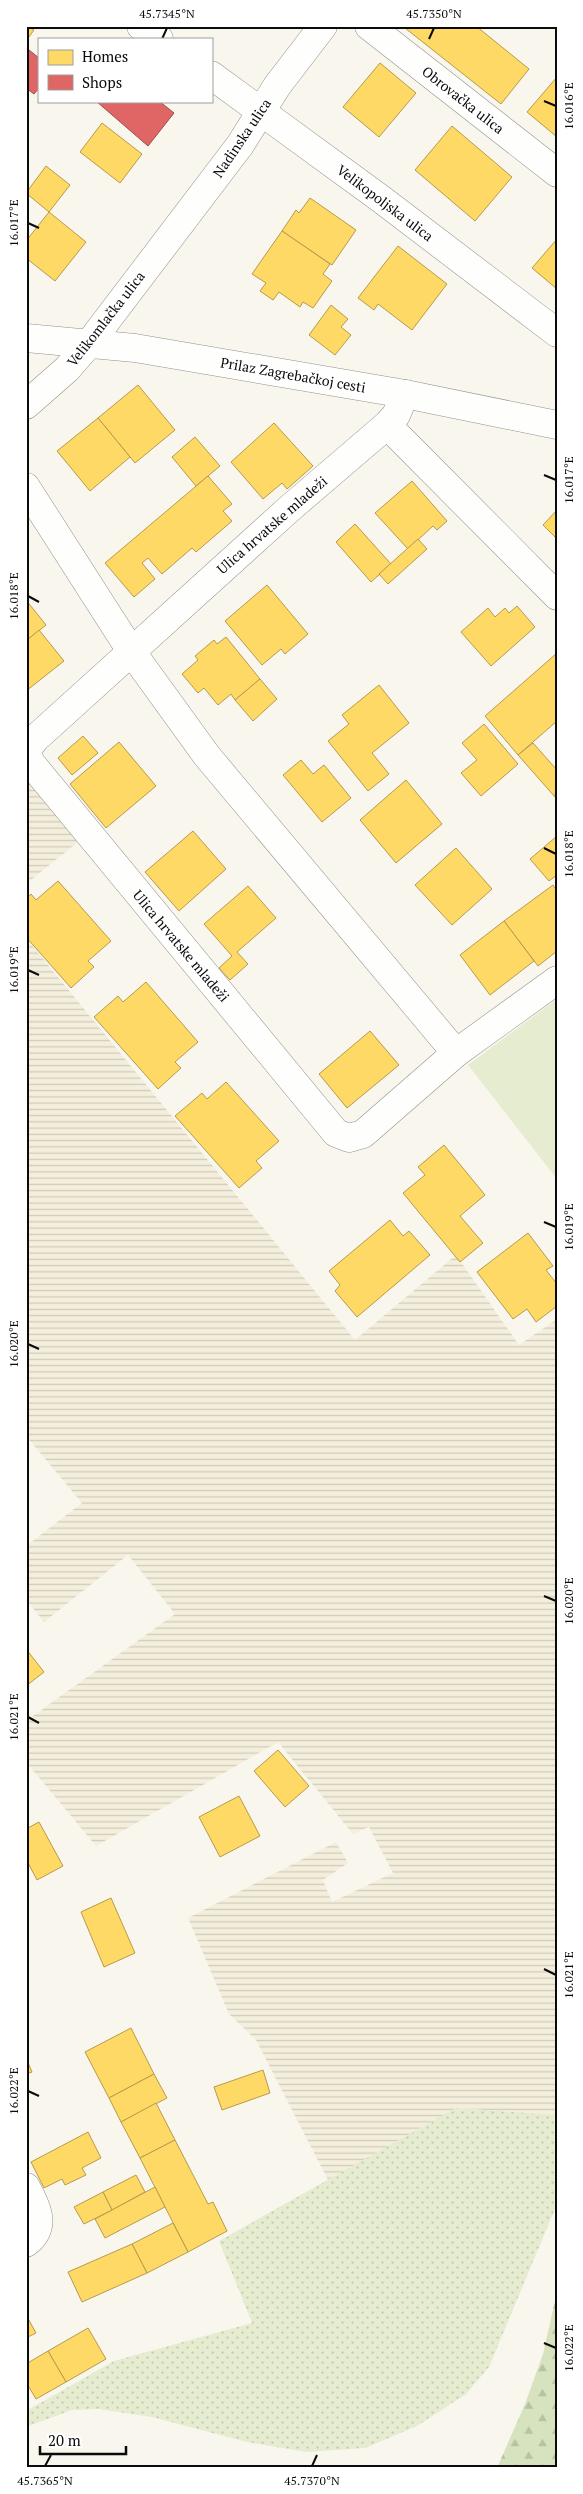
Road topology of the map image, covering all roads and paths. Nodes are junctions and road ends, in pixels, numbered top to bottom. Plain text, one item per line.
1 (141, 26) edge
2 (323, 26) edge
3 (369, 26) edge
4 (158, 38) edge
5 (212, 76) edge
6 (261, 110) junction
7 (557, 173) edge
8 (161, 249) joint
9 (557, 333) edge
10 (26, 338) edge
11 (88, 345) junction
12 (405, 394) junction
13 (26, 405) edge
14 (387, 425) junction
15 (557, 425) edge
16 (26, 487) edge
17 (557, 596) edge
18 (130, 651) junction
19 (557, 980) edge
20 (456, 1054) junction
21 (26, 2187) edge
22 (26, 2243) edge

1 - 4 street
2 - 6 street, Nadinska ulica
3 - 7 street, Obrovačka ulica
5 - 6 street, Velikopoljska ulica
6 - 8 street, Nadinska ulica
6 - 9 street, Velikopoljska ulica
8 - 11 street, Velikomlačka ulica
10 - 11 street, Prilaz Zagrebačkoj cesti
11 - 12 street, Prilaz Zagrebačkoj cesti
11 - 13 street, Velikomlačka ulica
12 - 14 street, Ulica hrvatske mladeži
12 - 15 street, Prilaz Zagrebačkoj cesti
14 - 17 street
14 - 18 street, Ulica hrvatske mladeži
16 - 18 street
18 - 20 street
18 - 20 street, Ulica hrvatske mladeži
19 - 20 street, Ulica hrvatske mladeži
21 - 22 street

